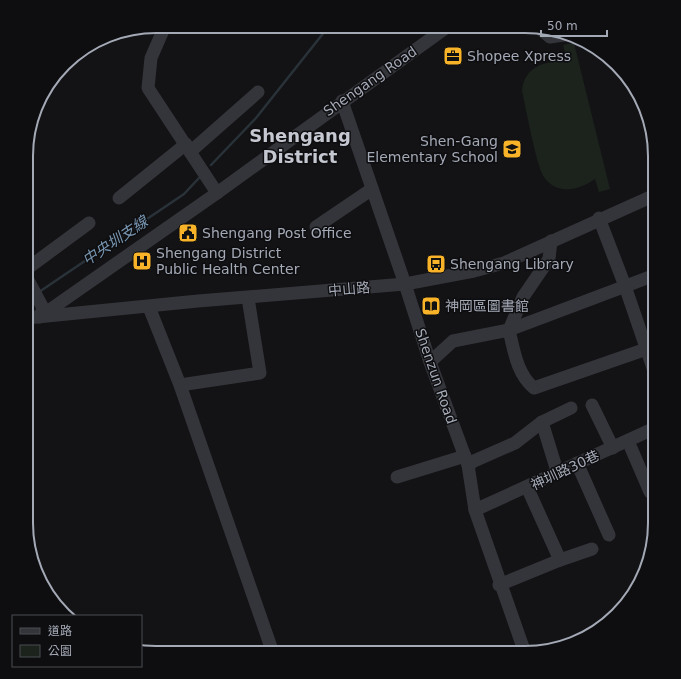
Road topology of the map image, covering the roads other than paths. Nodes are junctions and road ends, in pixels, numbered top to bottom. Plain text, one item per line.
1 (162, 33) edge
2 (438, 33) edge
3 (258, 92) dead end
4 (342, 101) junction
5 (188, 148) junction
6 (372, 189) junction
7 (216, 193) junction
8 (119, 198) dead end
9 (648, 198) edge
10 (599, 218) junction
11 (89, 223) dead end
12 (316, 227) dead end
13 (551, 240) junction
14 (33, 264) edge
15 (648, 278) edge
16 (405, 284) junction
17 (625, 286) junction
18 (33, 290) edge
19 (248, 298) junction
20 (149, 307) junction
21 (33, 318) edge
22 (509, 330) junction
23 (648, 340) edge
24 (648, 348) edge
25 (430, 362) junction
26 (180, 385) junction
27 (592, 405) dead end
28 (571, 408) dead end
29 (542, 422) junction
30 (648, 431) edge
31 (628, 441) junction
32 (613, 448) junction
33 (466, 461) junction
34 (577, 463) junction
35 (557, 472) junction
36 (397, 477) dead end
37 (528, 487) junction
38 (648, 487) edge
39 (474, 510) junction
40 (609, 535) dead end
41 (592, 549) dead end
42 (560, 560) junction
43 (499, 585) junction
44 (271, 646) edge
45 (521, 646) edge

1 - 5 street
2 - 4 street, Shengang Road
3 - 5 street
4 - 6 street, Shenzun Road
4 - 7 street, Shengang Road
5 - 7 street
5 - 8 street
6 - 12 street
6 - 16 street, Shenzun Road
7 - 21 street, Shengang Road
9 - 10 street, 中山路
10 - 13 street, 中山路
10 - 17 street
11 - 14 street
13 - 16 street, 中山路
13 - 22 street
15 - 17 street
16 - 19 street, 中山路
16 - 25 street, Shenzun Road
17 - 22 street
17 - 23 street
18 - 21 street
19 - 20 street, 中山路
19 - 26 street
20 - 21 street, 中山路
20 - 26 street
22 - 24 street
22 - 25 street
25 - 33 street, Shenzun Road
26 - 44 street
27 - 32 street
28 - 29 street
29 - 33 street
29 - 35 street
30 - 31 street, 神圳路30巷
31 - 32 street, 神圳路30巷
31 - 38 street
32 - 34 street, 神圳路30巷
33 - 36 street
33 - 39 street, Shenzun Road
34 - 35 street, 神圳路30巷
34 - 40 street
35 - 37 street, 神圳路30巷
37 - 39 street, 神圳路30巷
37 - 42 street
39 - 43 street, Shenzun Road
41 - 42 street
42 - 43 street
43 - 45 street, Shenzun Road

